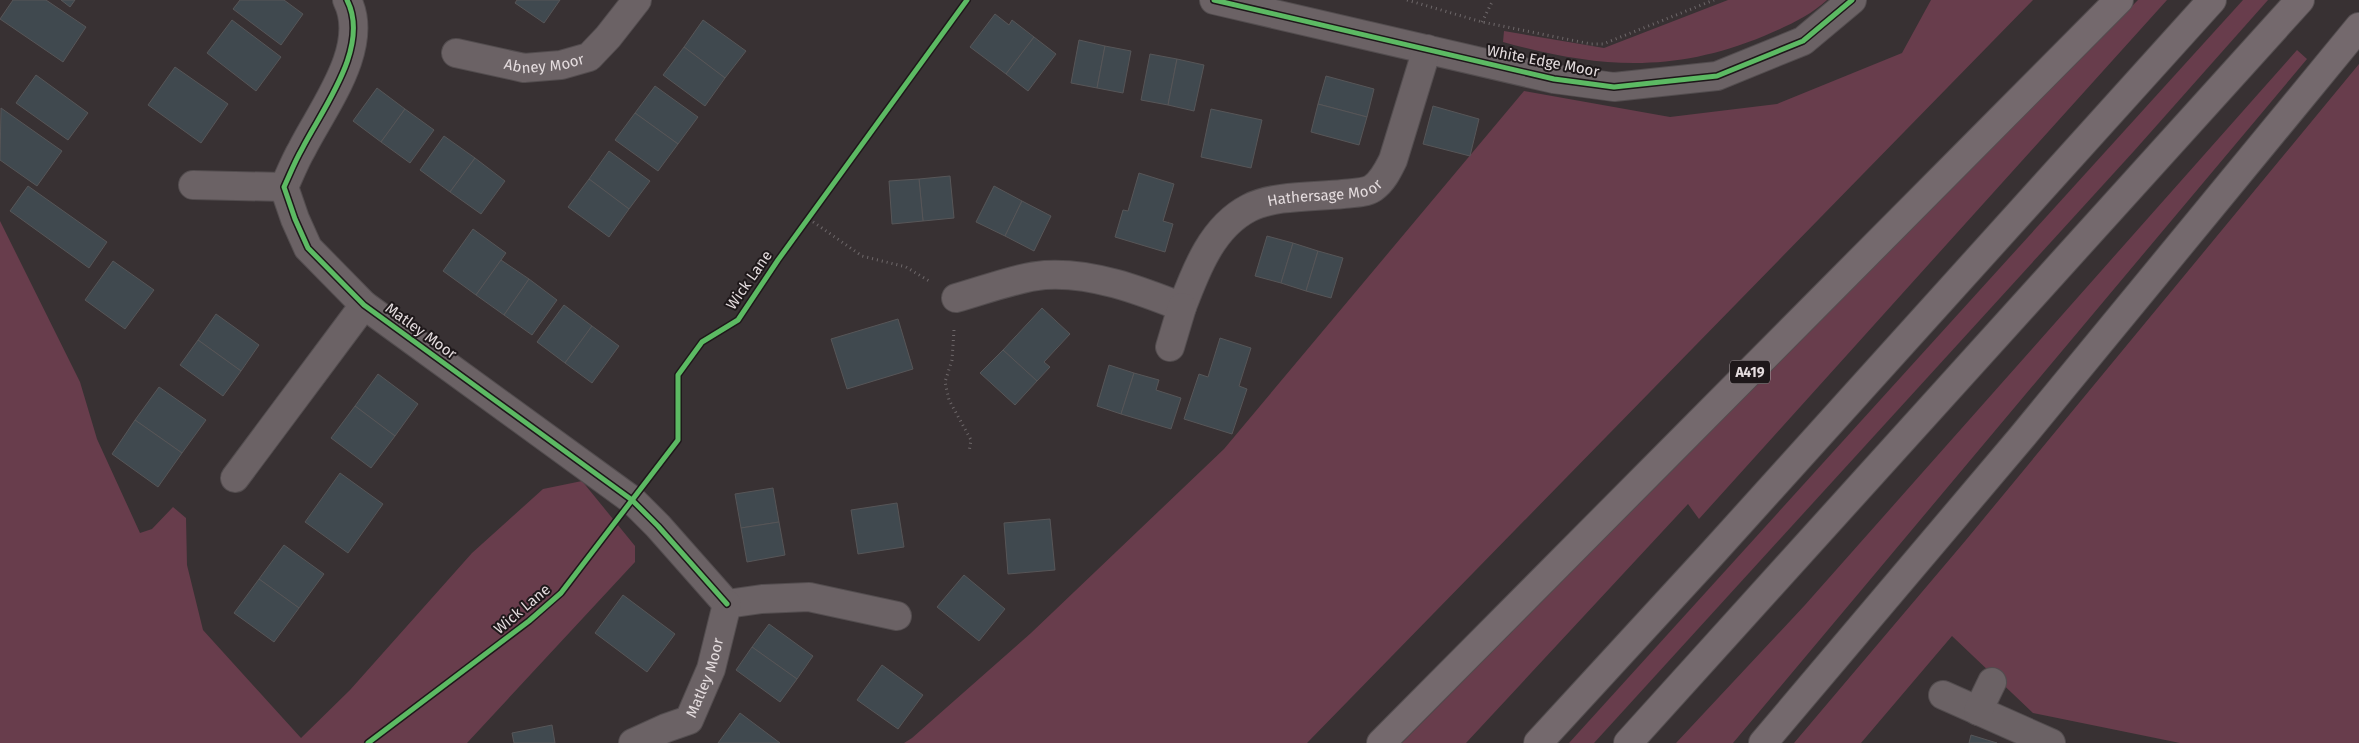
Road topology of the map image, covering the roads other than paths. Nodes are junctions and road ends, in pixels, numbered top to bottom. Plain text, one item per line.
1 (347, 0) edge
2 (637, 0) edge
3 (1214, 0) edge
4 (1852, 0) edge
5 (2119, 0) edge
6 (2212, 0) edge
7 (2300, 0) edge
8 (1295, 9) edge
9 (2359, 27) edge
10 (1427, 49) junction
11 (456, 53) dead end
12 (193, 185) dead end
13 (284, 187) junction
14 (956, 298) road end
15 (364, 305) junction
16 (1182, 307) junction
17 (1170, 346) dead end
18 (236, 478) dead end
19 (727, 604) junction
20 (897, 616) dead end
21 (1992, 682) dead end
22 (1943, 695) dead end
23 (1978, 711) junction
24 (633, 743) edge
25 (1381, 743) edge
26 (1538, 743) edge
27 (1628, 743) edge
28 (1763, 743) edge
29 (2051, 743) edge

1 - 13 street
2 - 11 street, Abney Moor
3 - 8 street, White Edge Moor
4 - 10 street, White Edge Moor
5 - 25 highway, A419
6 - 26 highway
7 - 27 highway
8 - 10 street, White Edge Moor
9 - 28 highway
10 - 16 street, Hathersage Moor
12 - 13 street
13 - 15 street, Matley Moor
14 - 16 street
15 - 18 street, Matley Moor
15 - 19 street, Matley Moor
16 - 17 street, Hathersage Moor
19 - 20 street
19 - 24 street, Matley Moor
21 - 23 street
22 - 23 street
23 - 29 street

